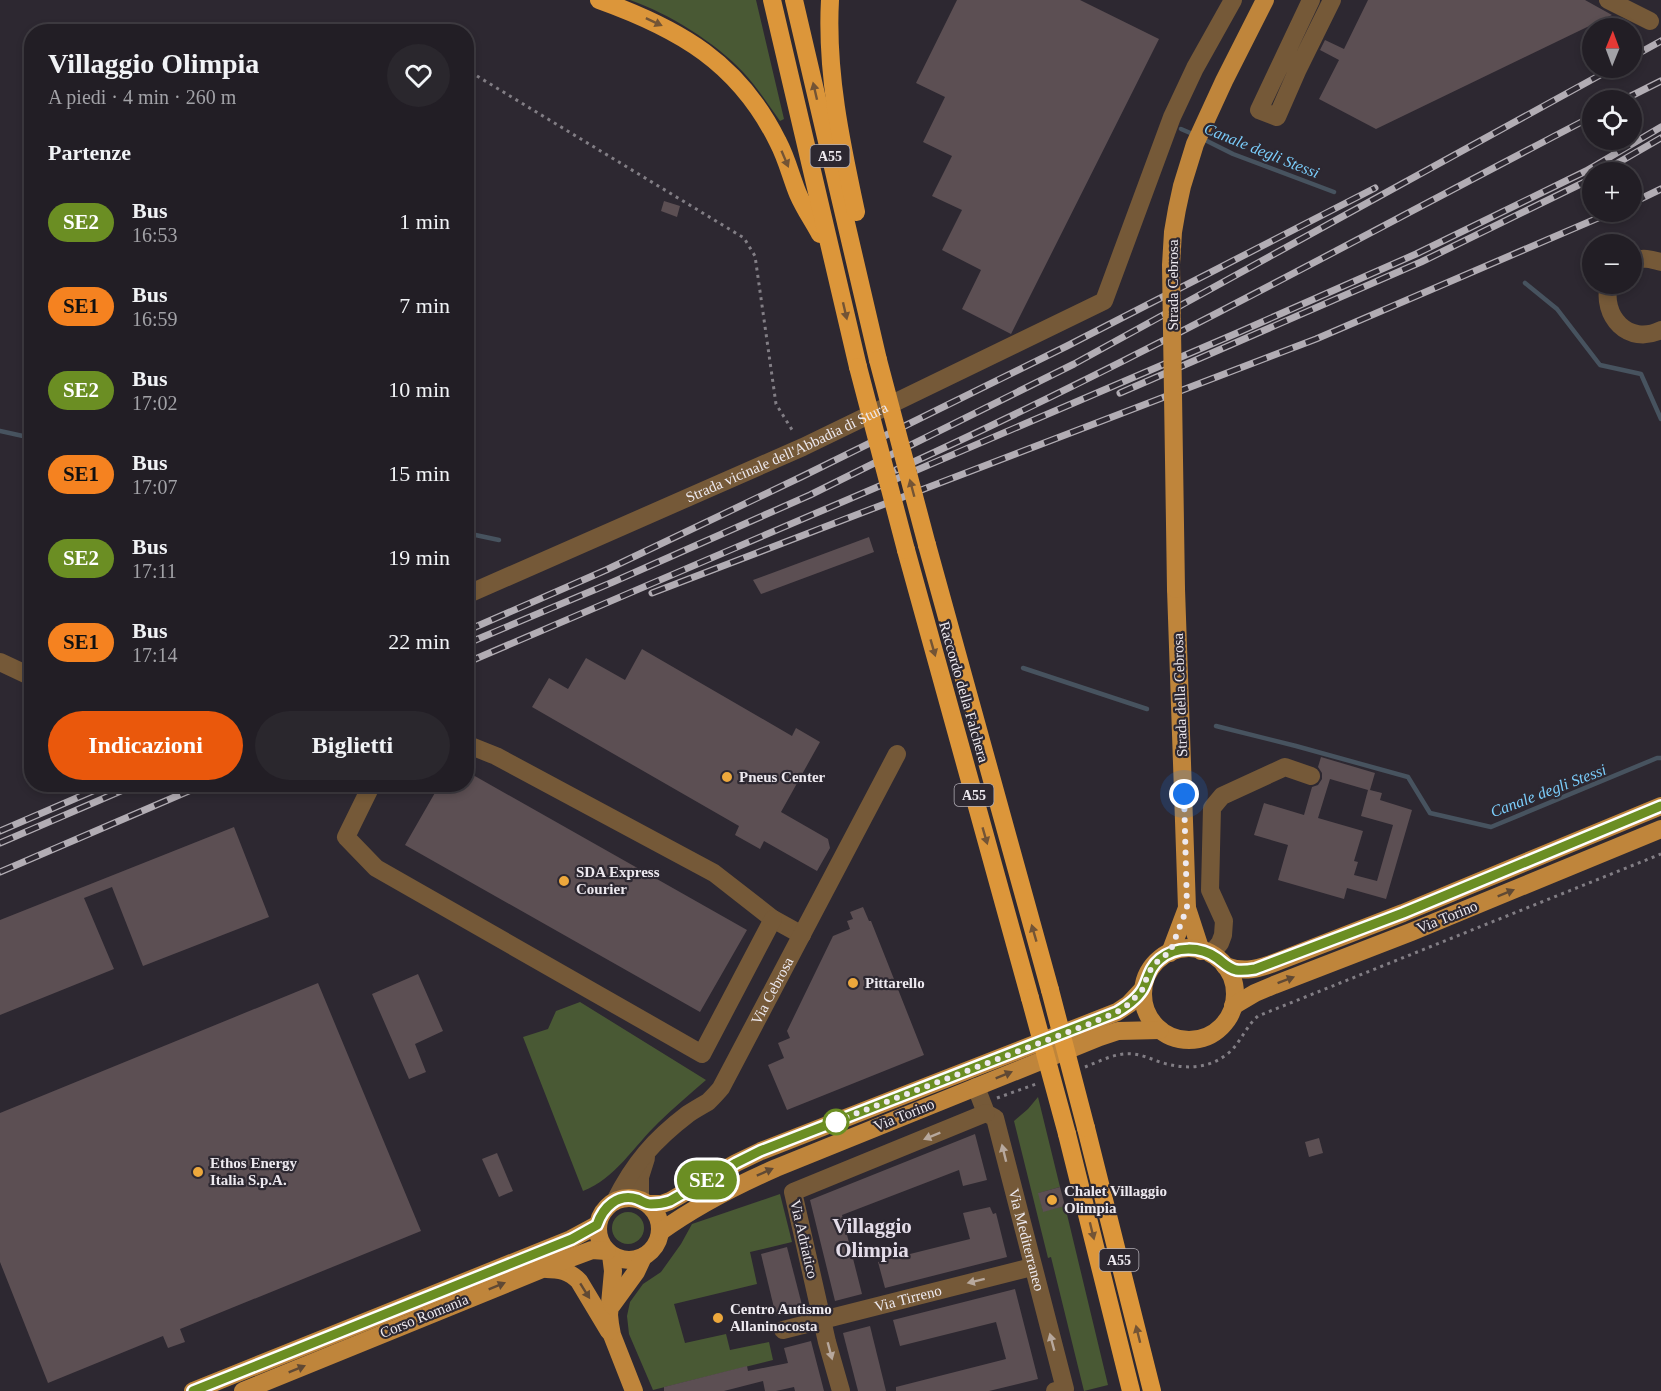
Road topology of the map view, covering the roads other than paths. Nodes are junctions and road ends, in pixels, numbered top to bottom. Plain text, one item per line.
1 (599, 0) edge
2 (772, 0) edge
3 (794, 0) edge
4 (830, 0) edge
5 (1233, 0) edge
6 (1265, 0) edge
7 (1311, 0) edge
8 (1332, 0) edge
9 (1608, 0) edge
10 (1650, 21) dead end
11 (832, 255) junction
12 (1642, 259) edge
13 (1659, 260) edge
14 (1606, 294) edge
15 (867, 312) junction
16 (1660, 332) edge
17 (1176, 589) joint
18 (474, 591) edge
19 (0, 662) edge
20 (24, 673) edge
21 (474, 747) edge
22 (897, 754) dead end
23 (1311, 776) dead end
24 (368, 792) edge
25 (1661, 806) edge
26 (1661, 829) edge
27 (1187, 908) junction
28 (773, 919) junction
29 (801, 934) junction
30 (1170, 952) junction
31 (1212, 957) junction
32 (1143, 989) junction
33 (1233, 1006) junction
34 (1160, 1030) junction
35 (981, 1101) junction
36 (649, 1147) junction
37 (792, 1192) joint
38 (615, 1201) junction
39 (644, 1202) junction
40 (597, 1225) junction
41 (660, 1232) junction
42 (609, 1253) junction
43 (643, 1257) junction
44 (1032, 1267) junction
45 (543, 1268) junction
46 (610, 1307) junction
47 (822, 1319) junction
48 (783, 1330) dead end
49 (612, 1335) junction
50 (193, 1391) edge
51 (243, 1391) edge
52 (634, 1391) edge
53 (841, 1391) edge
54 (1055, 1391) edge
55 (1131, 1391) edge
56 (1152, 1391) edge

1 -> 11 highway
2 - 11 highway, Raccordo della Falchera / A55
15 -> 3 highway, Raccordo della Falchera / A55
4 - 15 highway, A55
5 - 18 street, Strada vicinale dell'Abbadia di Stura
6 - 17 main road, Strada Cebrosa, bridge
7 - 8 street
9 - 10 street
11 -> 55 highway, Raccordo della Falchera / A55, bridge
12 - 13 street
14 - 16 street
56 -> 15 highway, Raccordo della Falchera / A55, bridge
17 - 27 main road, Strada della Cebrosa
19 - 20 street
21 - 28 street
22 - 29 street, Via Cebrosa
23 - 31 street
24 - 28 street
25 - 31 main road, Via Torino
33 -> 26 main road, Via Torino
27 - 30 main road, Strada della Cebrosa
27 - 31 main road, Strada della Cebrosa
28 - 29 street
29 - 36 street, Via Cebrosa
30 - 31 main road
30 - 32 main road
31 - 33 main road
32 - 34 main road
32 - 39 main road, Via Torino
33 - 34 main road
35 -> 34 main road, Via Torino
35 -> 37 street, Via Torino
41 -> 35 main road, Via Torino
44 -> 35 street, Via Mediterraneo
36 - 38 street, Via Cebrosa
36 - 39 street
37 - 47 street, Via Adriatico
38 - 39 main road
38 - 40 main road
39 - 41 main road
40 - 42 main road
40 - 50 main road, Corso Romania
41 - 43 main road
42 - 43 main road
42 - 45 main road, Corso Romania
42 - 46 main road
43 - 46 main road
44 -> 47 street, Via Tirreno
54 -> 44 street, Via Mediterraneo
45 -> 49 main road
51 -> 45 main road, Corso Romania
46 - 49 main road
47 - 48 street, Via Tirreno
47 -> 53 street, Via Adriatico
49 - 52 main road

